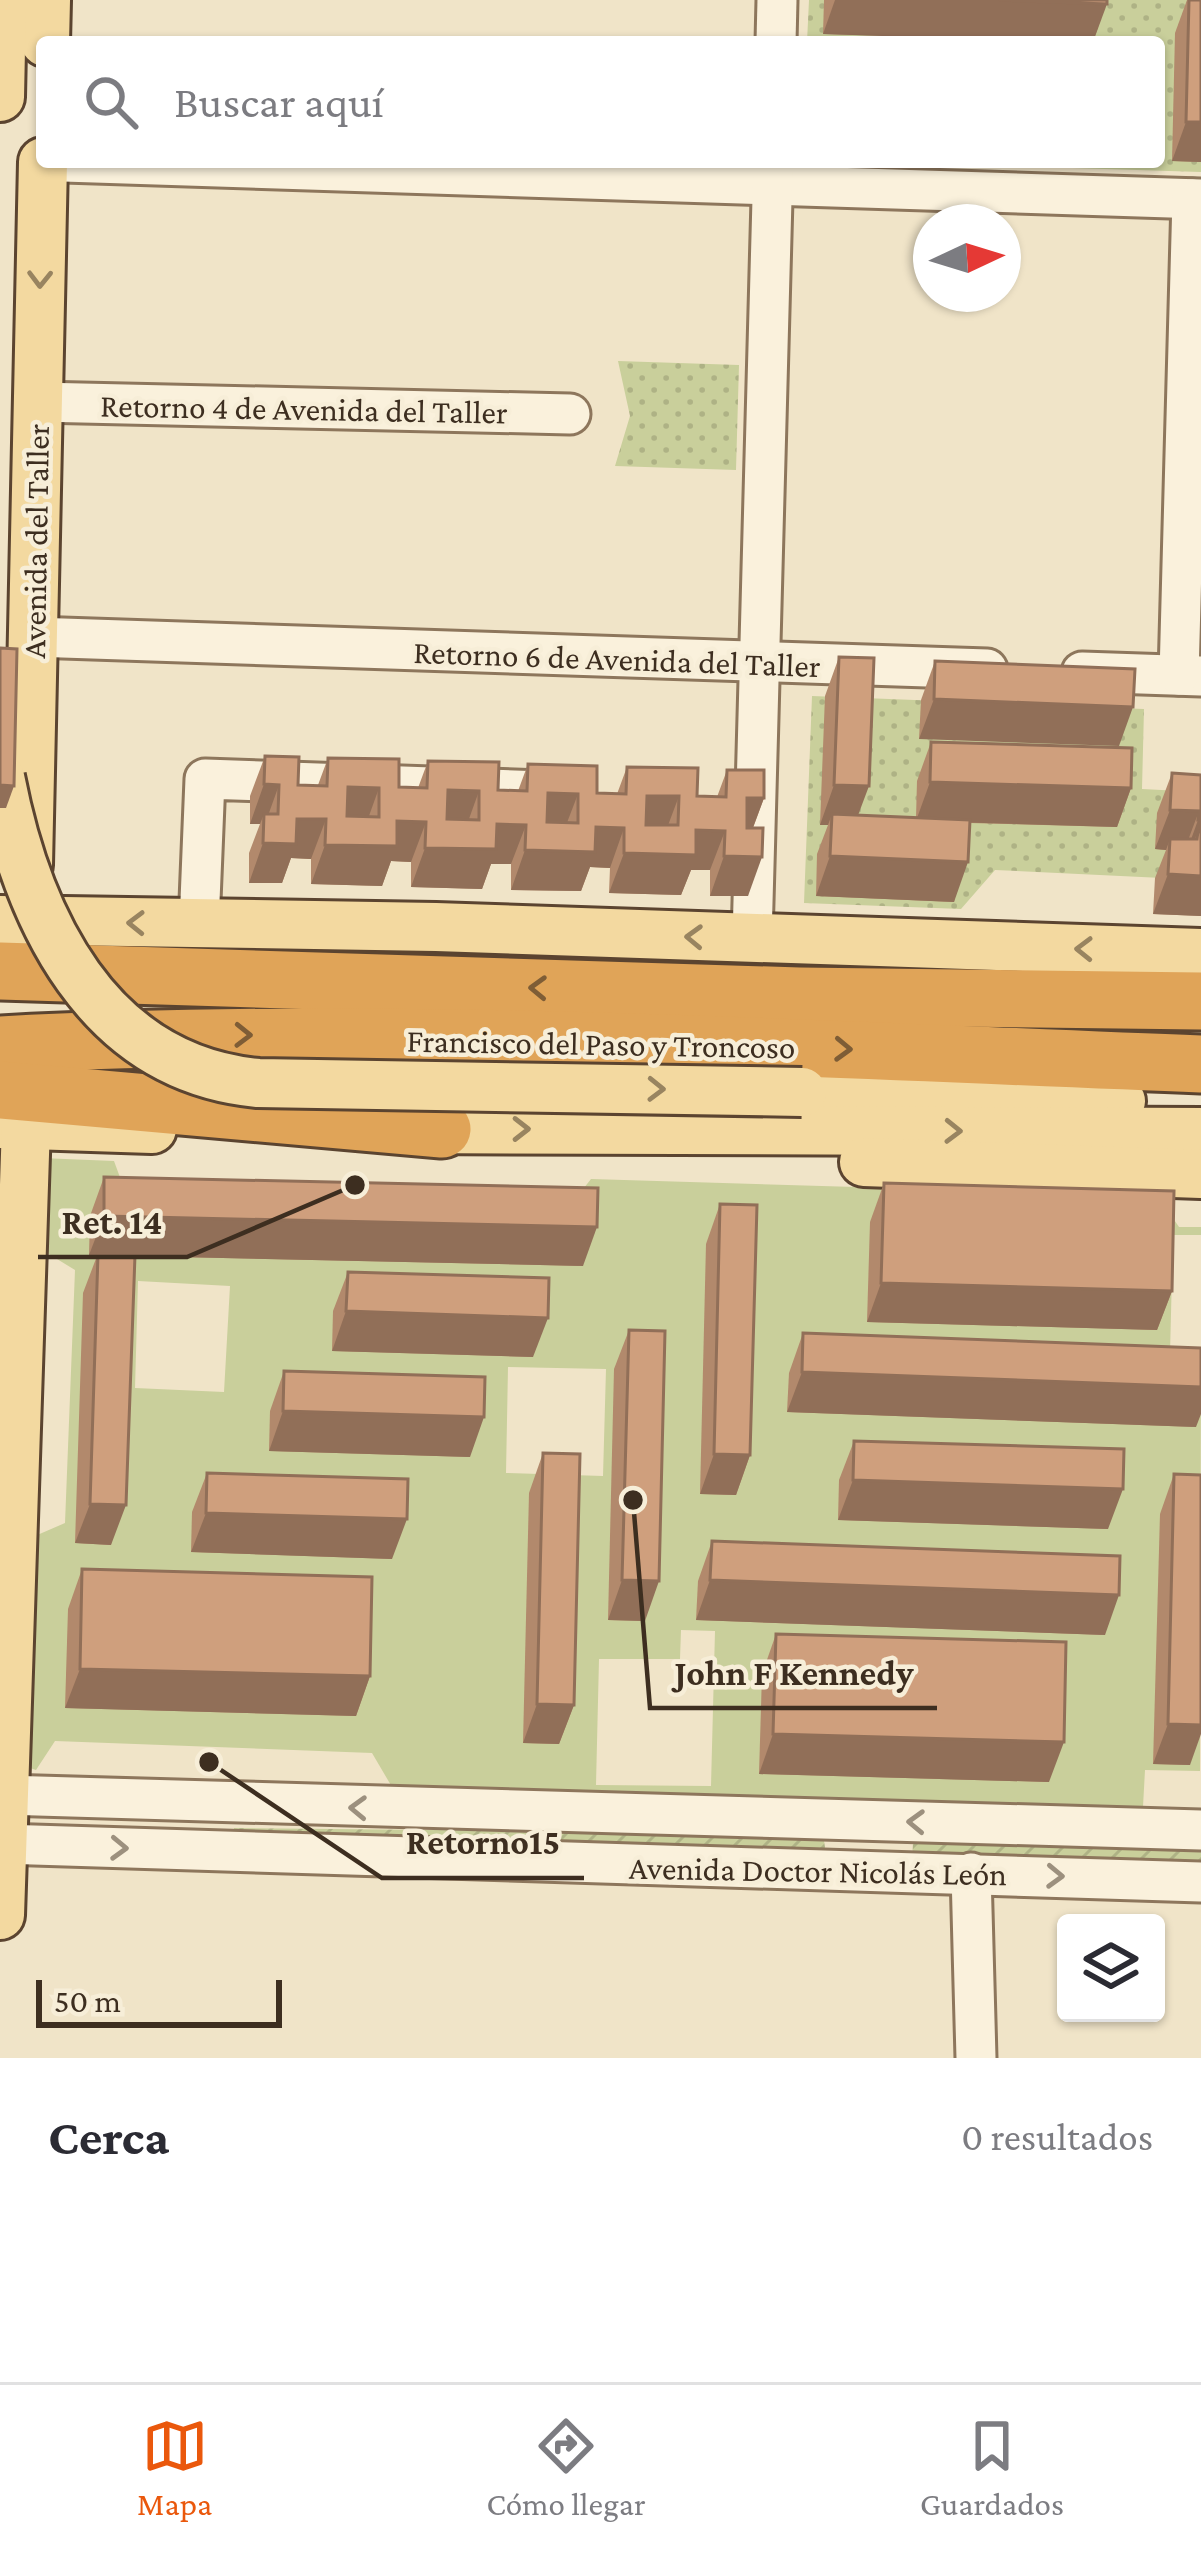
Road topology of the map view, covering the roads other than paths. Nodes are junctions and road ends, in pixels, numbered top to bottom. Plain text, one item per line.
1 (2, 0) edge
2 (46, 0) edge
3 (777, 0) edge
4 (2, 12) edge
5 (45, 36) edge
6 (776, 36) edge
7 (0, 97) edge
8 (43, 168) edge
9 (418, 168) edge
10 (773, 174) edge
11 (1196, 199) edge
12 (38, 402) junction
13 (570, 414) dead end
14 (33, 638) junction
15 (760, 663) junction
16 (1190, 675) edge
17 (0, 777) edge
18 (612, 794) edge
19 (708, 798) edge
20 (755, 800) junction
21 (14, 920) edge
22 (200, 925) junction
23 (752, 939) junction
24 (1201, 953) edge
25 (0, 971) edge
26 (1201, 1001) edge
27 (0, 1045) edge
28 (1201, 1064) edge
29 (1201, 1106) edge
30 (9, 1113) edge
31 (611, 1128) junction
32 (442, 1129) joint
33 (1201, 1132) edge
34 (1181, 1173) edge
35 (11, 1250) edge
36 (4, 1795) junction
37 (866, 1821) junction
38 (1201, 1830) edge
39 (2, 1844) edge
40 (867, 1871) junction
41 (971, 1873) junction
42 (1201, 1882) edge
43 (0, 1915) edge
44 (976, 2058) edge

1 - 4 main road
2 - 5 main road
3 - 6 street
4 - 7 main road
8 -> 12 main road, Avenida del Taller
9 - 10 street
10 - 11 street
10 - 15 street
11 - 16 street
12 - 13 street, Retorno 4 de Avenida del Taller
12 - 14 main road, Avenida del Taller
14 - 15 street, Retorno 6 de Avenida del Taller
14 - 21 main road, Avenida del Taller
15 - 16 street, Retorno 6 de Avenida del Taller
15 - 20 street
17 -> 29 main road, bridge
18 - 22 street
19 - 20 street
20 - 23 street
22 -> 21 main road
23 -> 22 main road
24 -> 23 main road
26 -> 25 highway, Francisco del Paso y Troncoso
27 -> 28 highway, Francisco del Paso y Troncoso
30 - 32 highway
30 - 35 main road
32 -> 31 main road
31 -> 33 main road
31 - 34 main road
35 - 36 main road
37 -> 36 street, Avenida Doctor Nicolás León
36 - 39 main road
38 -> 37 street, Avenida Doctor Nicolás León
37 - 40 street
39 -> 40 street, Avenida Doctor Nicolás León
39 - 43 main road
40 - 41 street, Avenida Doctor Nicolás León
41 -> 42 street, Avenida Doctor Nicolás León
41 - 44 street

